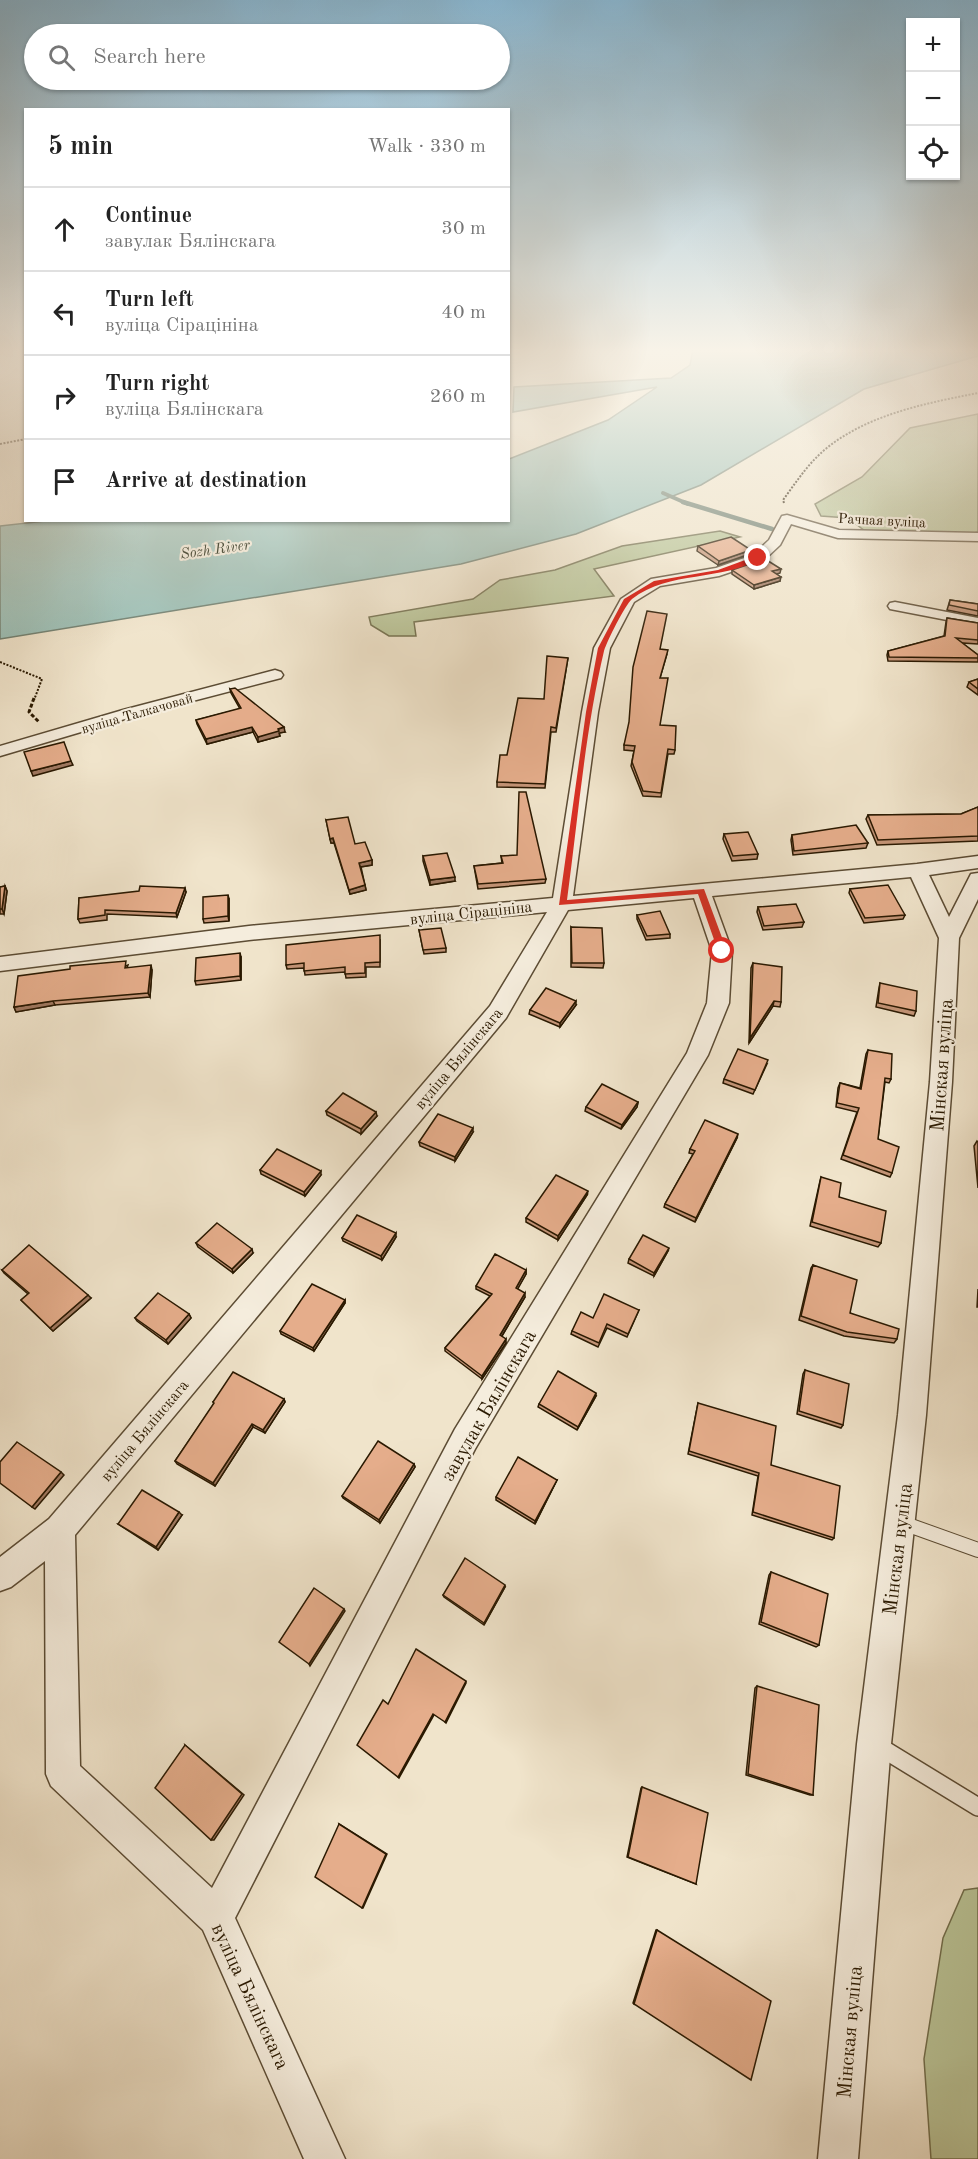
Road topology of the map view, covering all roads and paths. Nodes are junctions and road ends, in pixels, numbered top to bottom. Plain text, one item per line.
1 (829, 449) edge
2 (787, 519) junction
3 (978, 537) edge
4 (895, 606) dead end
5 (978, 622) edge
6 (0, 662) edge
7 (275, 675) dead end
8 (55, 737) junction
9 (0, 751) edge
10 (978, 862) edge
11 (917, 870) junction
12 (978, 879) edge
13 (701, 891) junction
14 (562, 903) junction
15 (949, 938) junction
16 (0, 964) edge
17 (900, 1522) junction
18 (60, 1530) junction
19 (978, 1550) edge
20 (0, 1576) edge
21 (874, 1744) junction
22 (978, 1807) edge
23 (216, 1917) junction
24 (325, 2159) edge
25 (838, 2159) edge

1 - 2 path
2 - 3 street, Рачная вуліца
2 - 14 street, вуліца Бялінскага
4 - 5 street
6 - 8 path
7 - 8 street, вуліца Талкачовай
8 - 9 street, вуліца Талкачовай
10 - 11 street, вуліца Сірацініна
11 - 13 street, вуліца Сірацініна
11 - 15 street, Мінская вуліца
12 - 15 street, Мінская вуліца
13 - 14 street, вуліца Сірацініна
13 - 23 street, завулак Бялінскага
14 - 16 street, вуліца Сірацініна
14 - 18 street, вуліца Бялінскага
15 - 17 street, Мінская вуліца
17 - 19 lane
17 - 21 street, Мінская вуліца
18 - 20 street, вуліца Бялінскага
18 - 23 street, вуліца Бялінскага
21 - 22 lane
21 - 25 street, Мінская вуліца
23 - 24 street, вуліца Бялінскага

